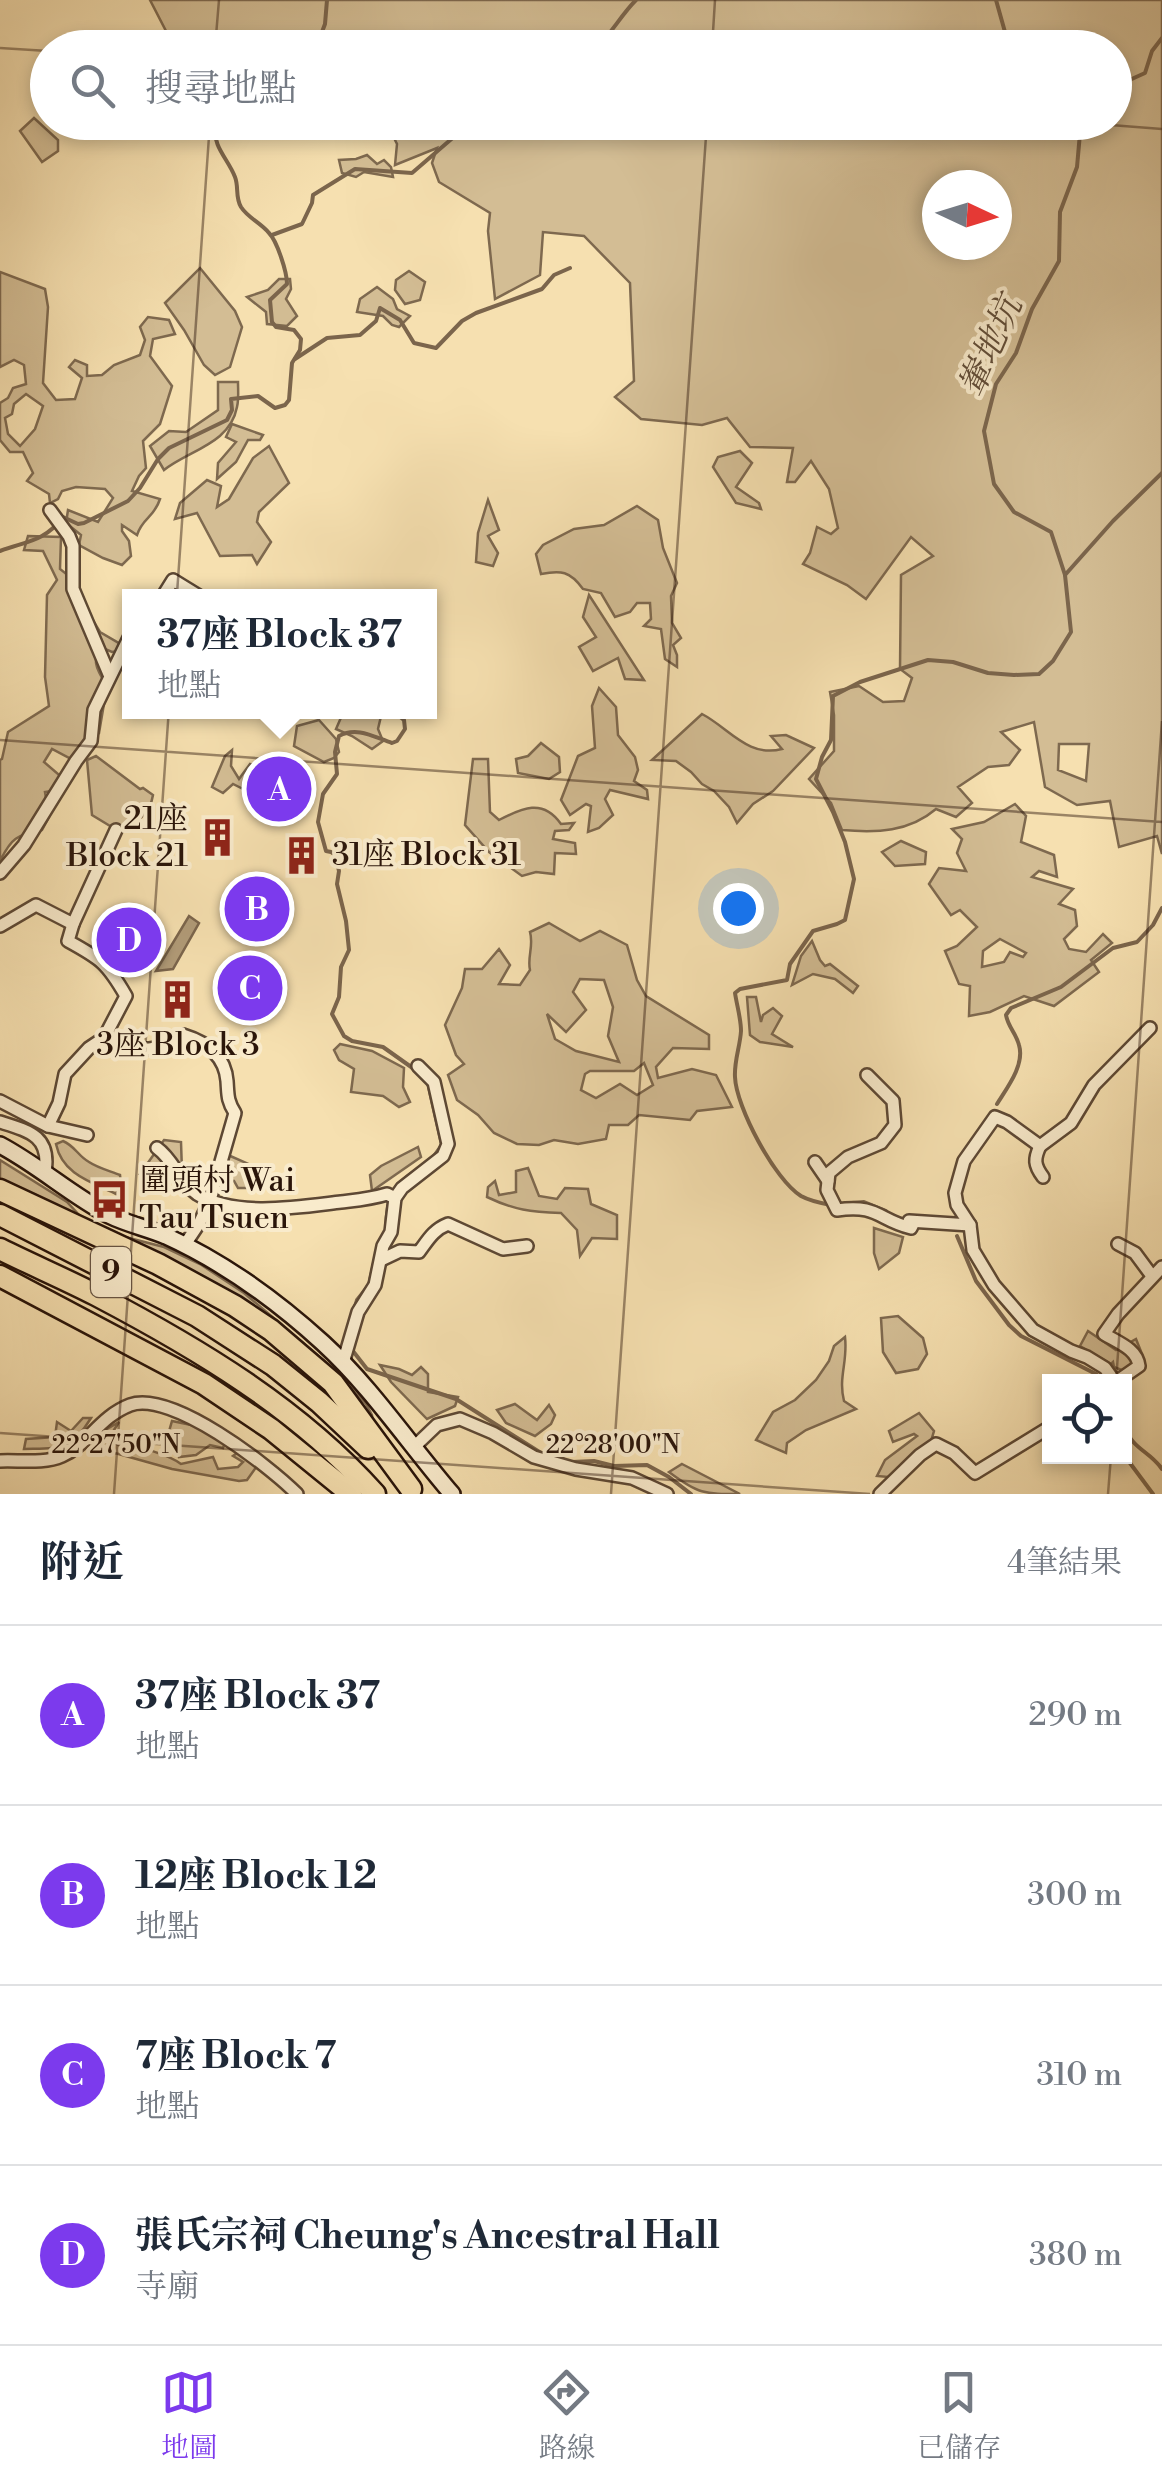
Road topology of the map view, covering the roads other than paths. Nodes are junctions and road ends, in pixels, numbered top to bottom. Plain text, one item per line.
1 (56, 518) dead end
2 (167, 589) edge
3 (187, 589) edge
4 (122, 651) edge
5 (109, 674) junction
6 (116, 830) dead end
7 (0, 873) edge
8 (72, 924) junction
9 (0, 926) edge
10 (1150, 1028) dead end
11 (104, 1038) junction
12 (418, 1066) dead end
13 (867, 1076) dead end
14 (0, 1101) edge
15 (0, 1122) edge
16 (48, 1126) junction
17 (87, 1135) dead end
18 (0, 1144) edge
19 (1040, 1146) junction
20 (157, 1148) dead end
21 (815, 1162) dead end
22 (45, 1172) junction
23 (1043, 1176) dead end
24 (828, 1181) junction
25 (0, 1190) edge
26 (392, 1196) junction
27 (210, 1200) junction
28 (890, 1214) dead end
29 (0, 1215) edge
30 (914, 1222) junction
31 (970, 1226) junction
32 (1118, 1244) dead end
33 (184, 1246) junction
34 (527, 1246) dead end
35 (5, 1252) edge
36 (381, 1260) junction
37 (1157, 1272) edge
38 (0, 1276) edge
39 (347, 1351) junction
40 (1110, 1374) edge
41 (1128, 1374) edge
42 (1042, 1432) edge
43 (414, 1447) junction
44 (0, 1460) edge
45 (413, 1492) edge
46 (297, 1494) edge
47 (352, 1494) edge
48 (375, 1494) edge
49 (452, 1494) edge
50 (668, 1494) edge
51 (880, 1494) edge

1 - 5 street
2 - 3 street
4 - 5 street
5 - 7 street
6 - 8 street
8 - 9 street
8 - 11 street
10 - 19 street
11 - 16 street
11 - 27 street
12 - 26 street
13 - 24 street
14 - 16 street
15 - 22 street
16 - 17 street
18 - 22 main road
19 - 23 street
19 - 31 street
20 - 27 street
21 - 24 street
22 - 33 main road
24 - 30 street
25 - 45 highway
26 - 27 street
26 - 36 street
27 - 33 street
28 - 30 street
29 - 45 highway, 9
30 - 31 street
31 - 40 street
32 - 37 street
33 - 39 main road
34 - 36 street
35 - 48 highway, 9
36 - 39 street
37 - 41 street
38 - 47 highway
39 - 43 main road
42 - 51 street
43 - 49 main road
43 - 50 street
44 - 46 street

